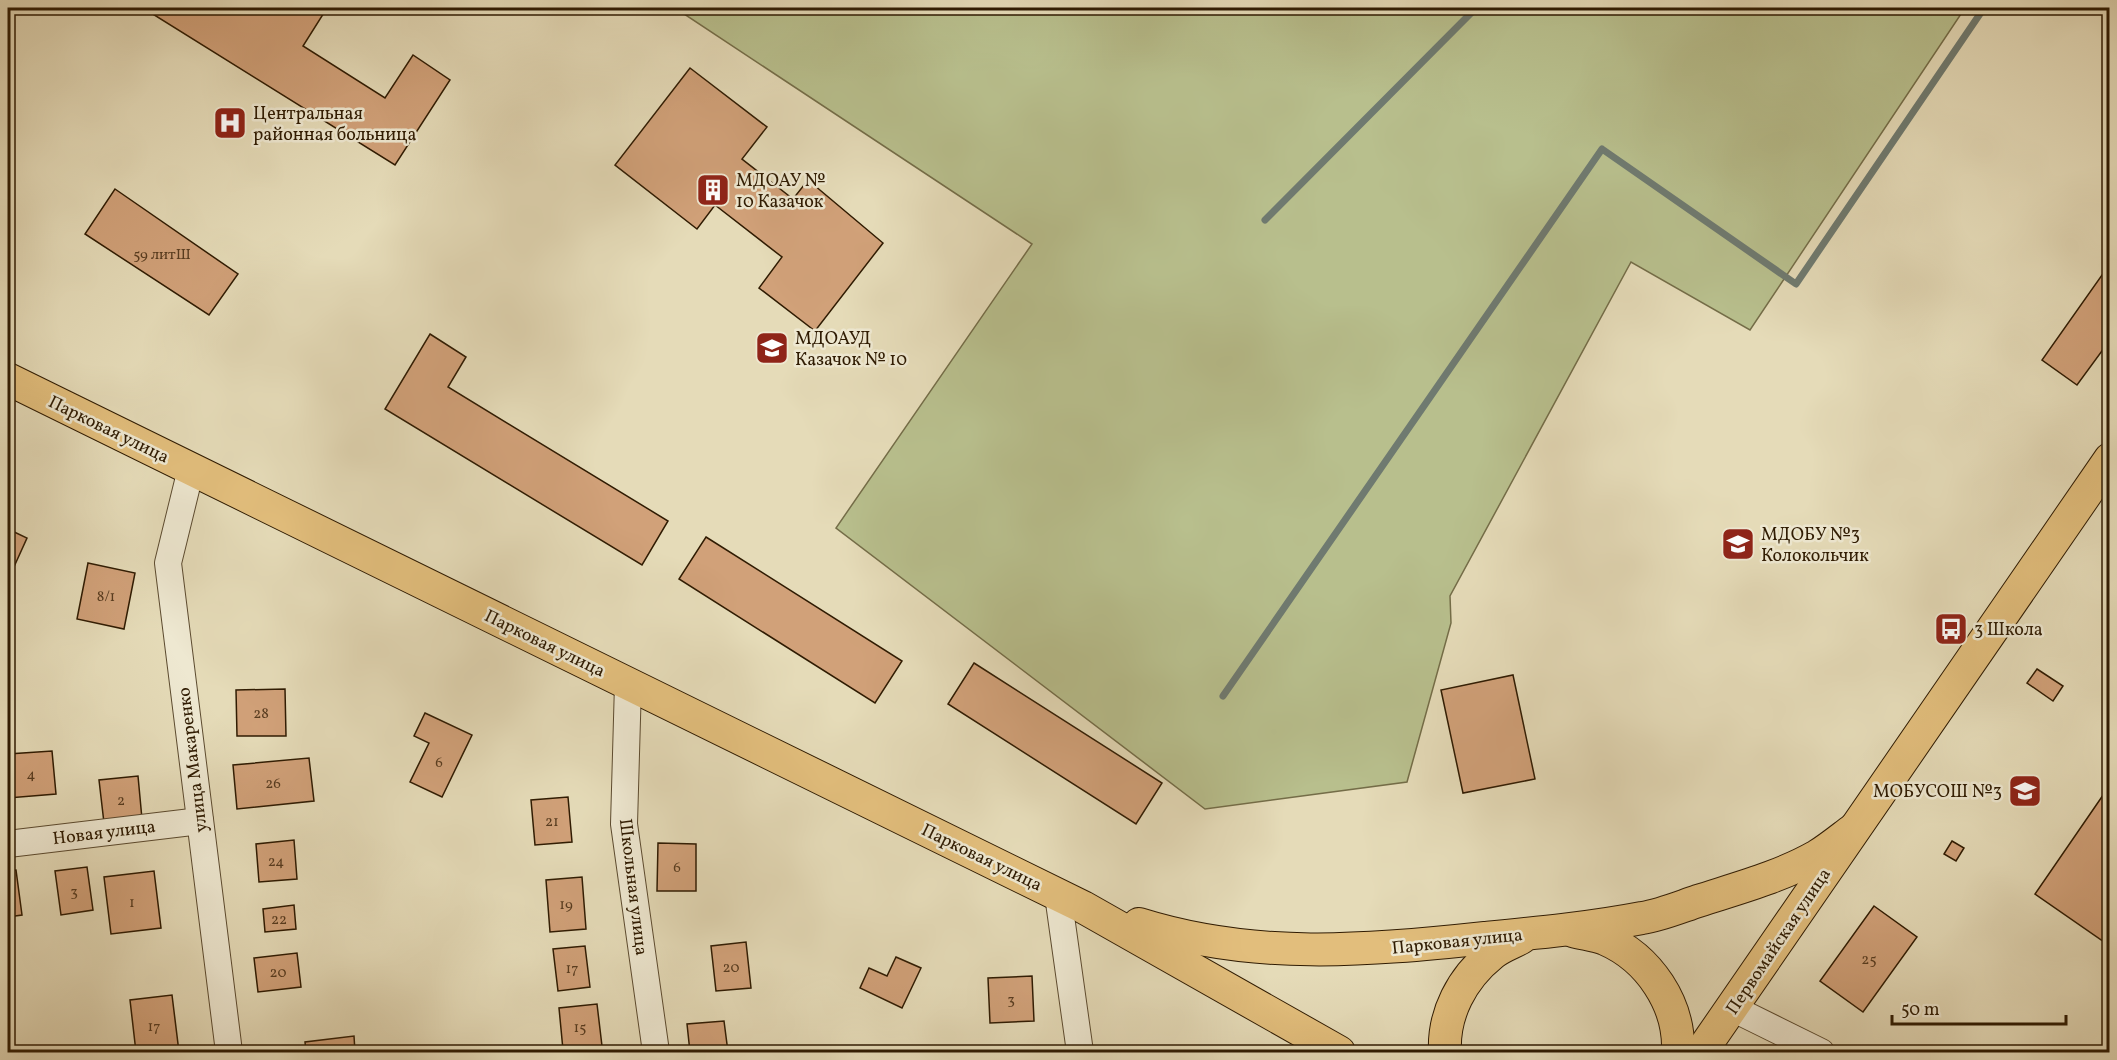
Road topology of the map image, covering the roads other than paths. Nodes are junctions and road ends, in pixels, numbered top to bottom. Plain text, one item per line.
1 (8, 380) edge
2 (2109, 459) edge
3 (191, 469) junction
4 (628, 684) junction
5 (200, 821) junction
6 (1854, 830) junction
7 (8, 844) edge
8 (1071, 901) junction
9 (1548, 932) junction
10 (1732, 1008) junction
11 (229, 1053) edge
12 (656, 1053) edge
13 (1080, 1053) edge
14 (1339, 1053) edge
15 (1445, 1053) edge
16 (1678, 1053) edge
17 (1701, 1053) edge
18 (1821, 1053) edge

1 - 3 main road, Парковая улица
2 - 6 main road, Первомайская улица
3 - 4 main road, Парковая улица
3 - 5 street, улица Макаренко
4 - 8 main road, Парковая улица
4 - 12 street, Школьная улица
5 - 7 street, Новая улица
5 - 11 street, улица Макаренко
6 - 9 main road, Первомайская улица
6 - 10 main road, Первомайская улица
8 - 9 main road, Парковая улица
8 - 13 street
8 - 14 main road, Парковая улица
9 - 15 main road
9 - 16 main road
10 - 17 main road, Первомайская улица
10 - 18 street

